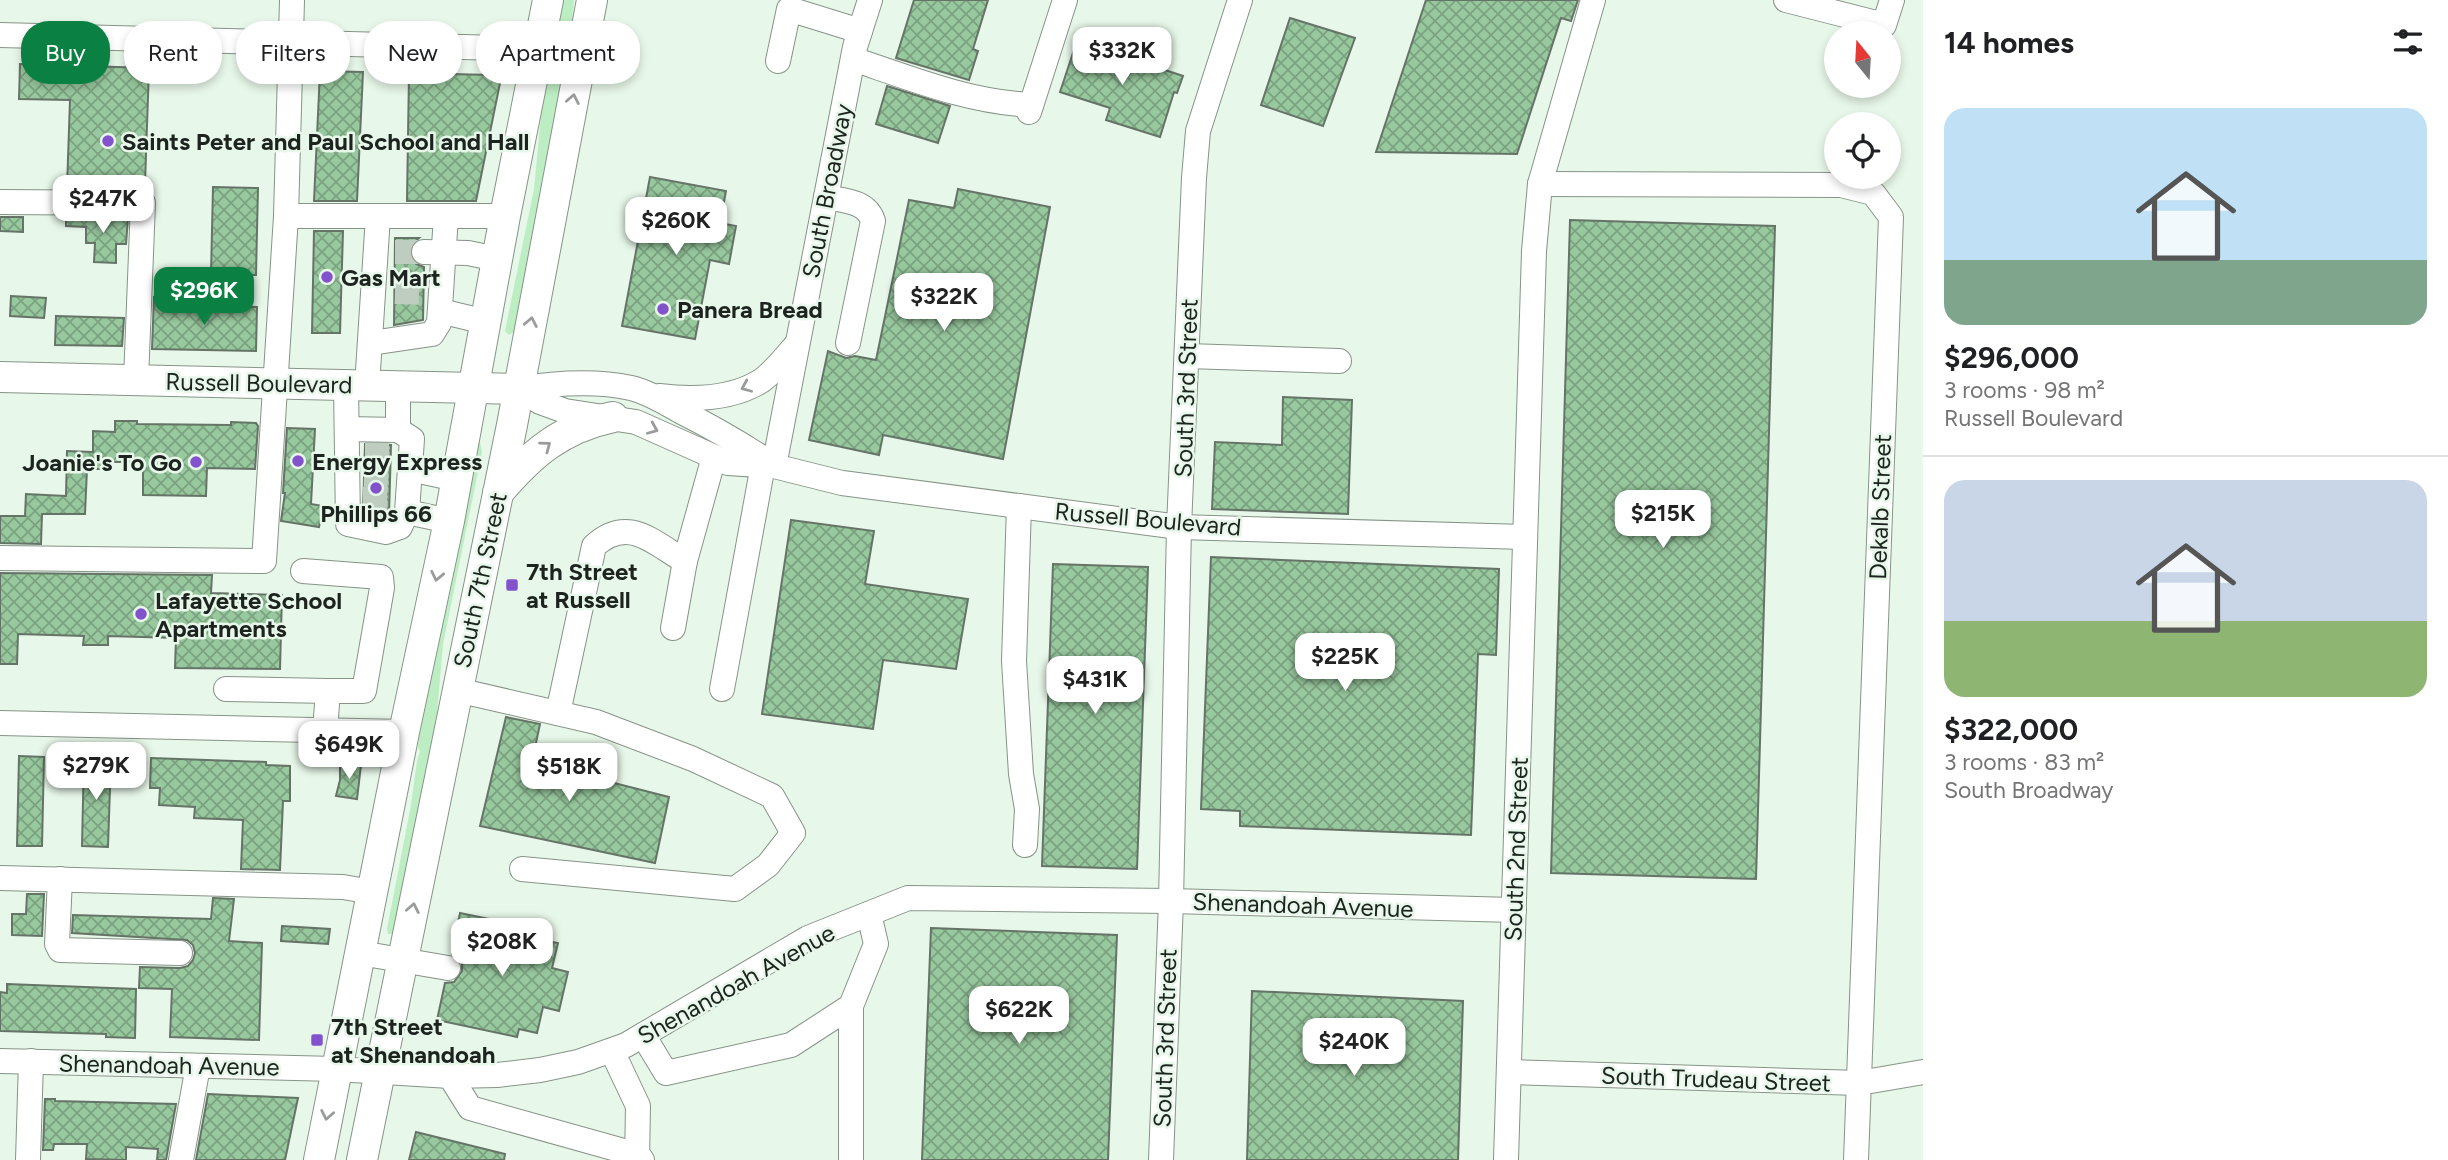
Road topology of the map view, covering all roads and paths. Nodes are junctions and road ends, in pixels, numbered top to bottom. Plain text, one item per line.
1 (292, 0) edge
2 (548, 0) edge
3 (592, 0) edge
4 (870, 0) edge
5 (1065, 0) edge
6 (1240, 0) edge
7 (1593, 0) edge
8 (1786, 0) edge
9 (1892, 0) edge
10 (292, 21) edge
11 (544, 21) edge
12 (860, 31) junction
13 (0, 35) edge
14 (236, 41) edge
15 (350, 44) edge
16 (476, 47) edge
17 (853, 59) junction
18 (778, 61) dead end
19 (290, 84) edge
20 (531, 84) edge
21 (1539, 184) junction
22 (826, 197) junction
23 (0, 202) edge
24 (286, 216) junction
25 (378, 216) junction
26 (446, 216) junction
27 (505, 216) junction
28 (434, 252) junction
29 (497, 258) junction
30 (435, 299) junction
31 (486, 322) junction
32 (371, 343) junction
33 (848, 343) dead end
34 (797, 344) junction
35 (1187, 356) junction
36 (1339, 361) dead end
37 (0, 377) edge
38 (136, 380) junction
39 (274, 384) junction
40 (357, 386) junction
41 (398, 387) junction
42 (473, 389) junction
43 (518, 389) junction
44 (649, 394) junction
45 (614, 417) junction
46 (714, 457) junction
47 (768, 465) junction
48 (354, 470) junction
49 (402, 474) junction
50 (456, 479) junction
51 (498, 494) junction
52 (1019, 506) junction
53 (449, 521) junction
54 (1180, 527) junction
55 (1525, 537) junction
56 (0, 558) edge
57 (685, 561) junction
58 (303, 571) dead end
59 (673, 628) dead end
60 (226, 689) dead end
61 (722, 689) dead end
62 (457, 690) junction
63 (328, 691) junction
64 (558, 713) junction
65 (0, 723) edge
66 (325, 730) junction
67 (404, 732) junction
68 (1025, 845) dead end
69 (522, 869) dead end
70 (0, 878) edge
71 (60, 879) junction
72 (372, 892) junction
73 (1171, 901) junction
74 (1514, 910) junction
75 (869, 914) junction
76 (180, 953) dead end
77 (360, 953) junction
78 (403, 960) junction
79 (449, 968) dead end
80 (851, 1006) junction
81 (643, 1035) junction
82 (612, 1051) junction
83 (0, 1061) edge
84 (31, 1061) junction
85 (198, 1066) junction
86 (336, 1069) junction
87 (380, 1071) junction
88 (1509, 1072) junction
89 (1923, 1072) edge
90 (450, 1076) junction
91 (1859, 1083) junction
92 (639, 1158) edge
93 (28, 1160) edge
94 (181, 1160) edge
95 (319, 1160) edge
96 (362, 1160) edge
97 (851, 1160) edge
98 (1161, 1160) edge
99 (1506, 1160) edge
100 (1856, 1160) edge

1 - 10 street
2 - 11 main road, South 7th Street
43 -> 3 main road, South 7th Street
4 - 12 street, South Broadway
5 - 17 street
6 - 35 street, South 3rd Street
7 - 21 street, South 2nd Street
8 - 9 street
12 - 17 street, South Broadway
12 - 18 street
13 - 14 street
15 - 16 street
17 - 22 street, South Broadway
19 - 24 street
20 - 27 main road, South 7th Street
21 - 55 street, South 2nd Street
21 - 91 street, Dekalb Street
22 - 33 street
22 - 34 street, South Broadway
23 - 38 street
24 - 25 street
24 - 39 street
25 - 26 street
25 - 32 street
26 - 27 street
26 - 28 street
27 - 29 main road, South 7th Street
28 - 29 street
28 - 30 street
29 - 31 main road, South 7th Street
30 - 31 street
30 - 32 street
31 - 42 main road, South 7th Street
32 - 40 street
34 -> 44 street
34 - 47 street, South Broadway
35 - 36 street
35 - 54 street, South 3rd Street
37 - 38 main road, Russell Boulevard
38 - 39 main road, Russell Boulevard
39 - 40 main road, Russell Boulevard
39 - 56 street
40 - 41 main road, Russell Boulevard
40 - 48 street
41 - 42 main road, Russell Boulevard
41 - 49 street
42 - 43 main road, Russell Boulevard
42 - 50 main road, South 7th Street
43 - 44 street, Russell Boulevard
43 - 45 street, Russell Boulevard
43 - 51 main road, South 7th Street
44 - 47 street, Russell Boulevard
45 -> 46 street, Russell Boulevard
51 -> 45 main road
46 - 47 street, Russell Boulevard
46 - 57 street
47 - 52 street, Russell Boulevard
47 - 61 street, South Broadway
48 - 49 street
48 - 49 street
49 - 50 street
49 - 53 street
50 - 53 main road, South 7th Street
51 - 62 main road, South 7th Street
52 - 54 street, Russell Boulevard
52 - 68 street
53 -> 67 main road, South 7th Street
54 - 55 street, Russell Boulevard
54 - 73 street, South 3rd Street
55 - 74 street, South 2nd Street
57 - 59 street
57 - 64 street
58 - 63 street
60 - 63 street
62 - 64 street
78 -> 62 main road, South 7th Street
63 - 66 street
64 - 69 street
65 - 66 street
66 - 67 street
67 - 72 main road, South 7th Street
70 - 71 street
71 - 72 street
71 - 76 street
72 - 77 main road, South 7th Street
73 - 74 street, Shenandoah Avenue
73 - 75 street, Shenandoah Avenue
73 - 98 street, South 3rd Street
74 - 88 street, South 2nd Street
75 - 80 street
75 - 81 street, Shenandoah Avenue
77 - 78 street
77 - 86 main road, South 7th Street
78 - 79 street
78 - 87 main road, South 7th Street
80 - 81 street
80 - 97 street
81 - 82 street, Shenandoah Avenue
82 - 90 street, Shenandoah Avenue
82 - 92 street
83 - 84 street, Shenandoah Avenue
84 - 85 street, Shenandoah Avenue
84 - 93 street
85 - 86 street, Shenandoah Avenue
85 - 94 street
86 - 87 street, Shenandoah Avenue
86 -> 95 main road, South 7th Street
87 - 90 street, Shenandoah Avenue
87 - 96 main road, South 7th Street
88 - 91 street, South Trudeau Street
88 - 99 street, South 2nd Street
89 - 91 street, South Trudeau Street
90 - 92 street
91 - 100 street, Dekalb Street

